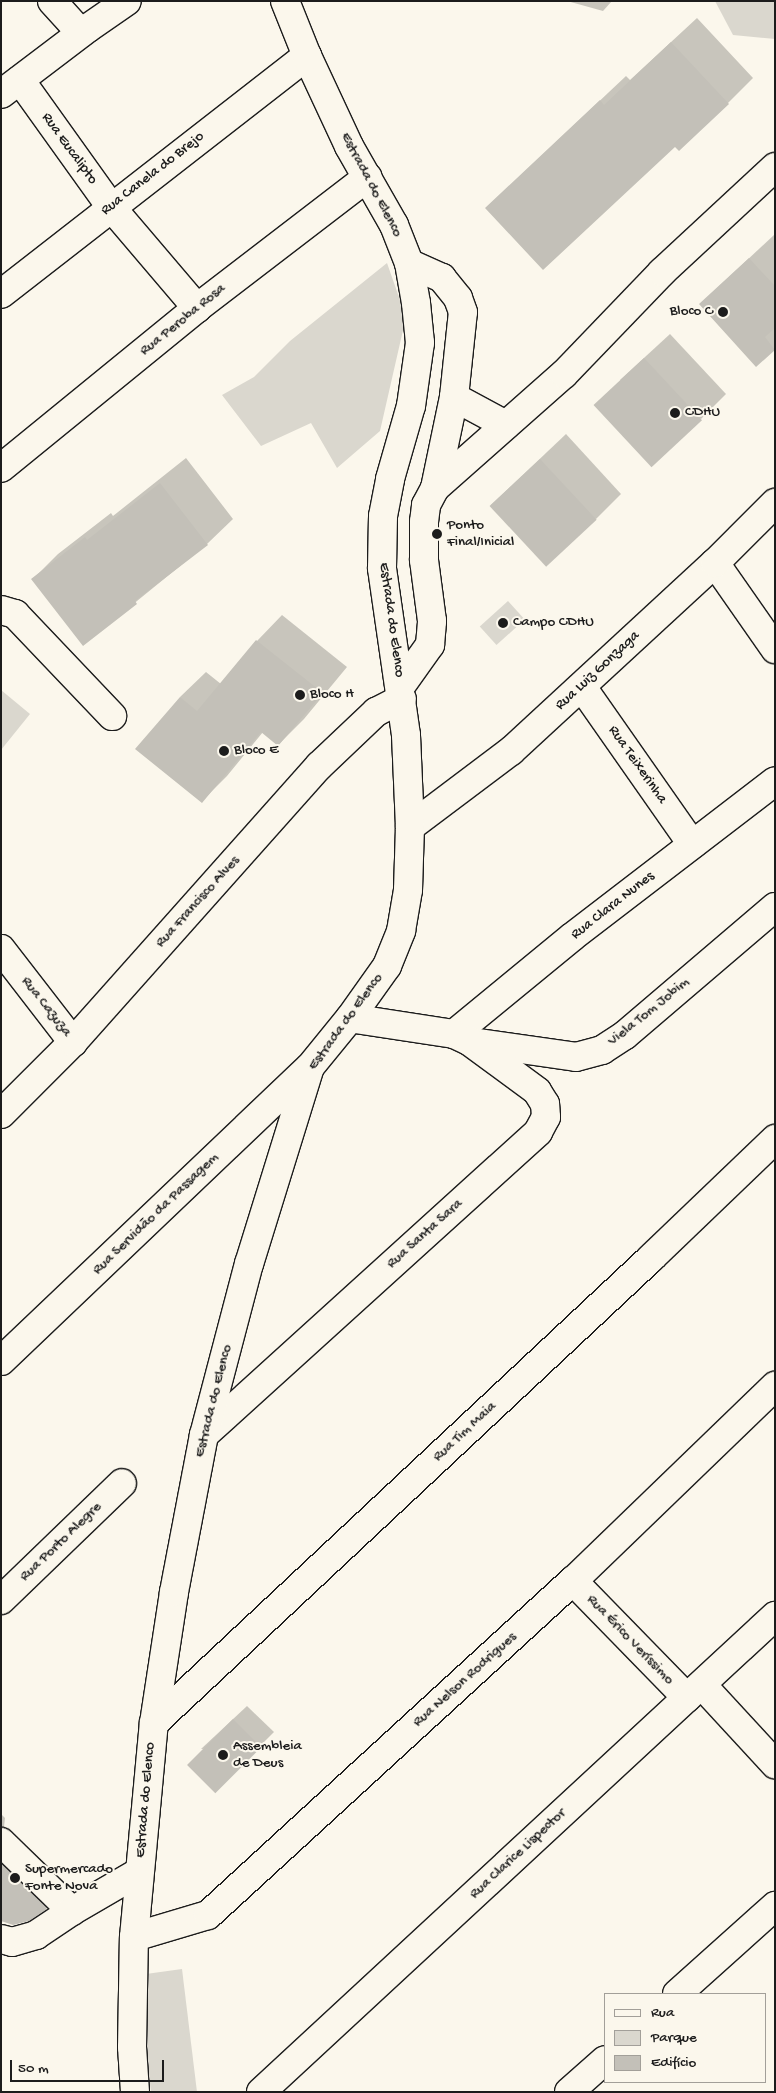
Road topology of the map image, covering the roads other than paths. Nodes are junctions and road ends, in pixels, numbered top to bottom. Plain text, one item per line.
1 (52, 1) edge
2 (105, 1) edge
3 (127, 1) edge
4 (285, 1) edge
5 (84, 31) junction
6 (307, 56) junction
7 (10, 87) edge
8 (775, 167) edge
9 (368, 177) junction
10 (111, 207) junction
11 (409, 263) junction
12 (1, 294) edge
13 (197, 308) junction
14 (454, 397) junction
15 (506, 424) junction
16 (1, 468) edge
17 (435, 488) junction
18 (775, 503) edge
19 (715, 563) junction
20 (1, 610) edge
21 (775, 649) edge
22 (582, 686) junction
23 (401, 693) junction
24 (112, 716) dead end
25 (775, 781) edge
26 (410, 827) junction
27 (692, 844) junction
28 (775, 907) edge
29 (1, 949) edge
30 (350, 1018) junction
31 (462, 1038) junction
32 (73, 1042) junction
33 (310, 1067) junction
34 (1, 1114) edge
35 (775, 1139) edge
36 (1, 1361) edge
37 (775, 1386) edge
38 (204, 1435) junction
39 (122, 1483) dead end
40 (574, 1581) junction
41 (1, 1600) edge
42 (775, 1616) edge
43 (694, 1692) junction
44 (154, 1722) junction
45 (775, 1764) edge
46 (1, 1842) edge
47 (139, 1872) junction
48 (775, 1906) edge
49 (72, 1911) junction
50 (134, 1937) junction
51 (1, 1939) edge
52 (678, 1993) edge
53 (604, 2061) edge
54 (135, 2092) edge
55 (261, 2092) edge
56 (569, 2092) edge

1 - 5 street
2 - 5 street
3 - 5 street
4 - 6 street, Estrada do Elenco
5 - 7 street
6 - 9 street, Estrada do Elenco
6 - 10 street, Rua Canela do Brejo
7 - 10 street, Rua Eucalipto
8 - 15 street
9 - 11 street, Estrada do Elenco
9 - 13 street, Rua Peroba Rosa
10 - 12 street, Rua Canela do Brejo
10 - 13 street, Rua Eucalipto
11 - 14 street
11 - 23 street, Estrada do Elenco
13 - 16 street, Rua Peroba Rosa
14 - 15 street
14 - 17 street
15 - 17 street
17 - 23 street
18 - 19 street, Rua Luiz Gonzaga
19 - 21 street
19 - 22 street, Rua Luiz Gonzaga
20 - 24 street
22 - 26 street, Rua Luiz Gonzaga
22 - 27 street, Rua Teixerinha
23 - 26 street, Estrada do Elenco
23 - 32 street, Rua Francisco Alves
25 - 27 street, Rua Clara Nunes
26 - 30 street, Estrada do Elenco
27 - 31 street, Rua Clara Nunes
28 - 31 street, Viela Tom Jobim
29 - 32 street, Rua Cazuza
30 - 31 street, Viela Tom Jobim
30 - 33 street, Estrada do Elenco
31 - 38 street, Rua Santa Sara
32 - 34 street, Rua Francisco Alves
33 - 36 street, Rua Servidão da Passagem
33 - 38 street, Estrada do Elenco
35 - 44 street, Rua Tim Maia
37 - 40 street, Rua Nelson Rodrigues
38 - 44 street, Estrada do Elenco
39 - 41 street, Rua Porto Alegre
40 - 43 street, Rua Érico Veríssimo
40 - 50 street, Rua Nelson Rodrigues
42 - 43 street, Rua Clarice Lispector
43 - 45 street, Rua Érico Veríssimo
43 - 55 street, Rua Clarice Lispector
44 - 47 street, Estrada do Elenco
46 - 49 street
47 - 49 street
47 - 50 street, Estrada do Elenco
48 - 52 street
49 - 51 street
50 - 54 street, Estrada do Elenco
53 - 56 street

